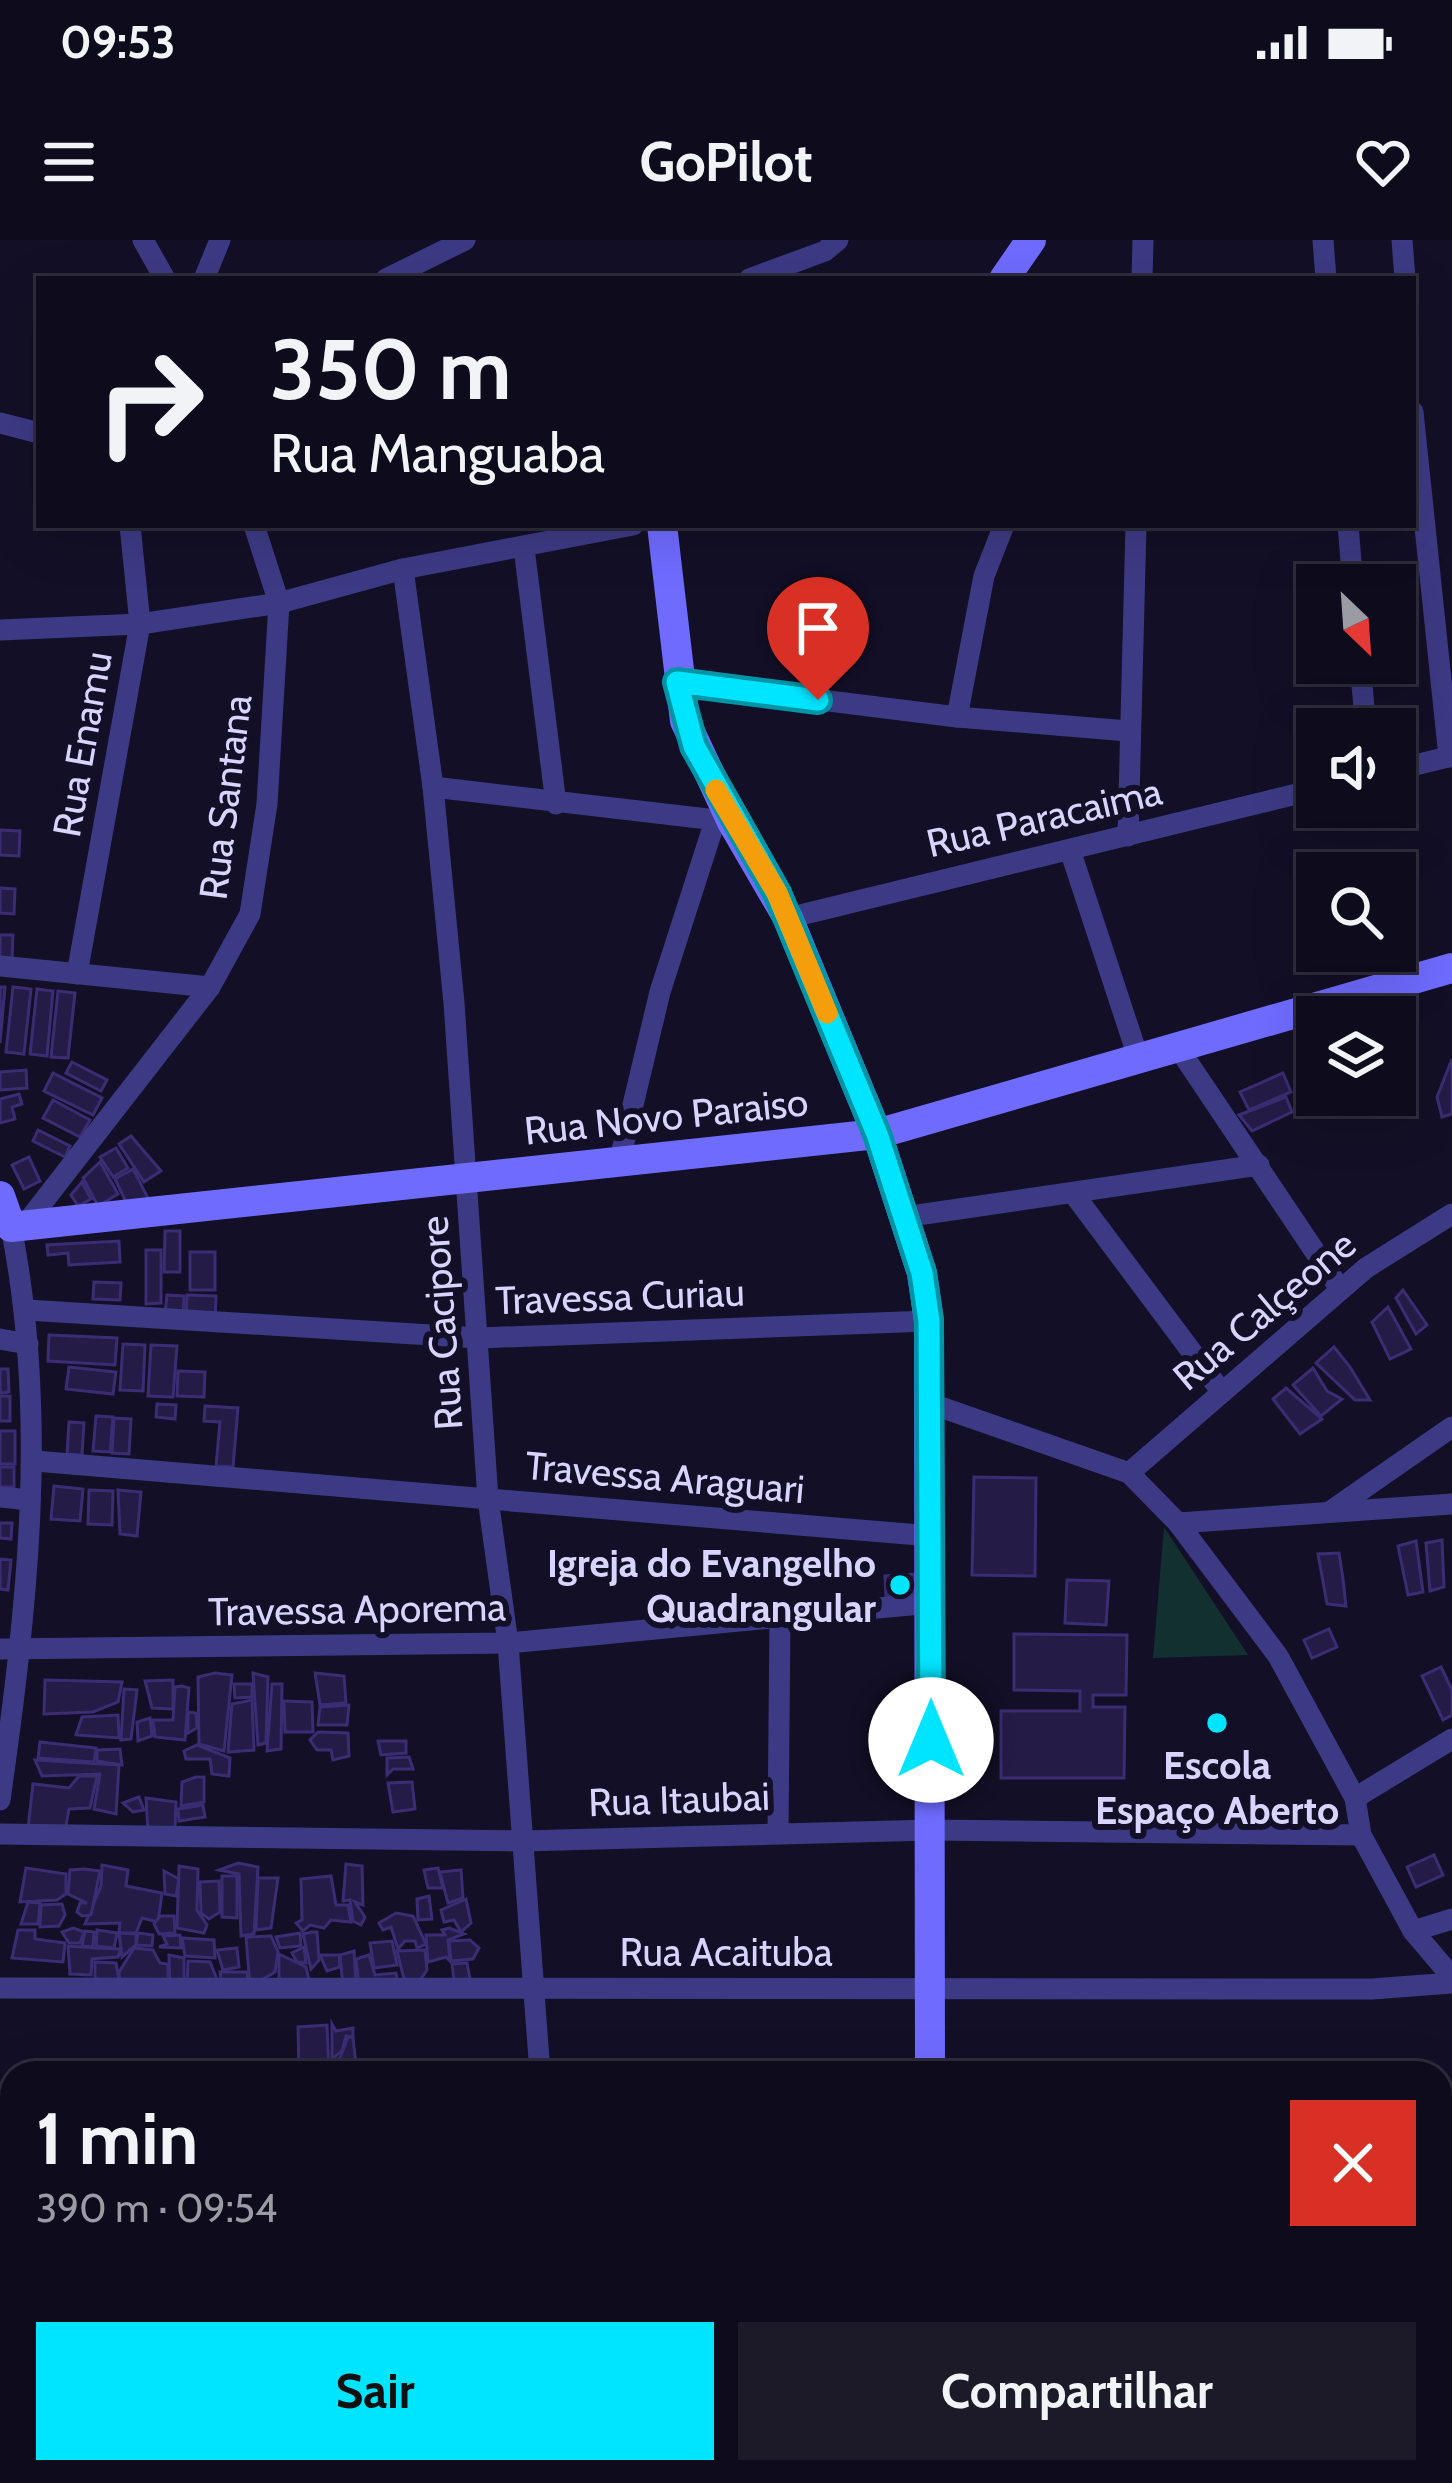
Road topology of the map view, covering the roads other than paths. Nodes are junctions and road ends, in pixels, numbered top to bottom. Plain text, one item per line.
1 (143, 240) edge
2 (220, 240) edge
3 (465, 240) edge
4 (838, 240) edge
5 (1030, 240) edge
6 (1143, 240) edge
7 (1323, 240) edge
8 (1402, 240) edge
9 (163, 276) edge
10 (206, 276) edge
11 (392, 276) edge
12 (757, 276) edge
13 (1006, 276) edge
14 (1142, 276) edge
15 (1326, 276) edge
16 (1405, 276) edge
17 (0, 423) edge
18 (36, 432) edge
19 (1416, 440) edge
20 (130, 528) edge
21 (255, 528) edge
22 (620, 528) edge
23 (662, 528) edge
24 (1003, 528) edge
25 (1136, 528) edge
26 (1348, 528) edge
27 (524, 548) junction
28 (1351, 564) edge
29 (403, 569) junction
30 (279, 603) junction
31 (140, 624) junction
32 (0, 630) edge
33 (677, 682) junction
34 (957, 717) junction
35 (1128, 731) junction
36 (1450, 757) edge
37 (1416, 765) edge
38 (434, 787) junction
39 (1296, 794) edge
40 (556, 803) junction
41 (723, 821) junction
42 (1128, 836) junction
43 (1070, 850) junction
44 (788, 918) junction
45 (0, 967) edge
46 (1452, 968) edge
47 (77, 974) junction
48 (210, 987) junction
49 (1179, 1049) junction
50 (1139, 1060) junction
51 (877, 1134) junction
52 (620, 1159) junction
53 (1259, 1165) junction
54 (467, 1175) junction
55 (1072, 1193) junction
56 (8, 1214) edge
57 (1452, 1214) edge
58 (904, 1217) junction
59 (1340, 1289) junction
60 (27, 1310) junction
61 (929, 1321) junction
62 (478, 1338) junction
63 (0, 1339) edge
64 (28, 1344) junction
65 (1221, 1390) junction
66 (929, 1403) junction
67 (1452, 1426) edge
68 (35, 1461) junction
69 (1129, 1473) junction
70 (0, 1497) edge
71 (488, 1498) junction
72 (31, 1500) junction
73 (1452, 1504) edge
74 (1331, 1511) junction
75 (1178, 1523) junction
76 (931, 1536) junction
77 (931, 1603) junction
78 (780, 1617) junction
79 (508, 1643) junction
80 (11, 1650) edge
81 (1452, 1739) edge
82 (1355, 1798) junction
83 (0, 1801) edge
84 (931, 1831) junction
85 (778, 1832) junction
86 (0, 1834) edge
87 (1361, 1835) junction
88 (523, 1841) junction
89 (1452, 1919) edge
90 (1413, 1931) junction
91 (1452, 1980) edge
92 (928, 1987) junction
93 (0, 1988) edge
94 (535, 1990) junction
95 (540, 2061) edge
96 (930, 2061) edge

1 - 9 street
2 - 10 street
3 - 11 street
4 - 12 street
5 - 13 street
6 - 14 street
7 - 15 street
8 - 16 street
17 - 18 street
19 - 36 street
20 - 31 street, Rua Enamu
21 - 30 street, Rua Santana
22 - 27 street
23 - 33 street
24 - 34 street
25 - 35 street
26 - 28 street
27 - 29 street
27 - 40 street
29 - 30 street
29 - 38 street, Rua Cacipore
30 - 31 street
30 - 48 street, Rua Santana
31 - 32 street
31 - 47 street, Rua Enamu
33 - 34 street
33 - 41 street
34 - 35 street
35 - 42 street
36 - 37 street
38 - 40 street
38 - 54 street, Rua Cacipore
39 - 42 street, Rua Paracaima
40 - 41 street
41 - 44 street
41 - 52 street
42 - 43 street, Rua Paracaima
43 - 44 street, Rua Paracaima
43 - 50 street
44 - 51 street
45 - 47 street
46 - 49 street, Rua Novo Paraiso
47 - 48 street
48 - 56 street, Rua Santana
49 - 50 street, Rua Novo Paraiso
49 - 53 street
50 - 51 street, Rua Novo Paraiso
51 - 52 street, Rua Novo Paraiso
51 - 58 street
52 - 54 street, Rua Novo Paraiso
53 - 55 street
53 - 59 street
54 - 56 street, Rua Novo Paraiso
54 - 62 street, Rua Cacipore
55 - 58 street
55 - 65 street
56 - 60 street
57 - 59 street, Rua Calçeone
58 - 61 street
59 - 65 street, Rua Calçeone
60 - 62 street, Travessa Curiau
60 - 64 street
61 - 62 street, Travessa Curiau
61 - 66 street
62 - 71 street, Rua Cacipore
63 - 64 street
64 - 68 street
65 - 69 street, Rua Calçeone
66 - 69 street
66 - 76 street
67 - 74 street
68 - 71 street, Travessa Araguari
68 - 72 street
69 - 75 street
70 - 72 street
71 - 76 street, Travessa Araguari
71 - 79 street, Rua Cacipore
72 - 80 street
73 - 74 street
74 - 75 street
75 - 82 street
76 - 77 street
77 - 78 street, Travessa Aporema
77 - 84 street
78 - 79 street, Travessa Aporema
78 - 85 street
79 - 80 street, Travessa Aporema
79 - 88 street, Rua Cacipore
80 - 83 street
81 - 82 street
82 - 87 street
84 - 85 street, Rua Itaubai
84 - 87 street, Rua Itaubai
84 - 92 street
85 - 88 street, Rua Itaubai
86 - 88 street, Rua Itaubai
87 - 90 street
88 - 94 street, Rua Cacipore
89 - 90 street
90 - 91 street
91 - 92 street, Rua Acaituba
92 - 94 street, Rua Acaituba
92 - 96 street
93 - 94 street, Rua Acaituba
94 - 95 street, Rua Cacipore

